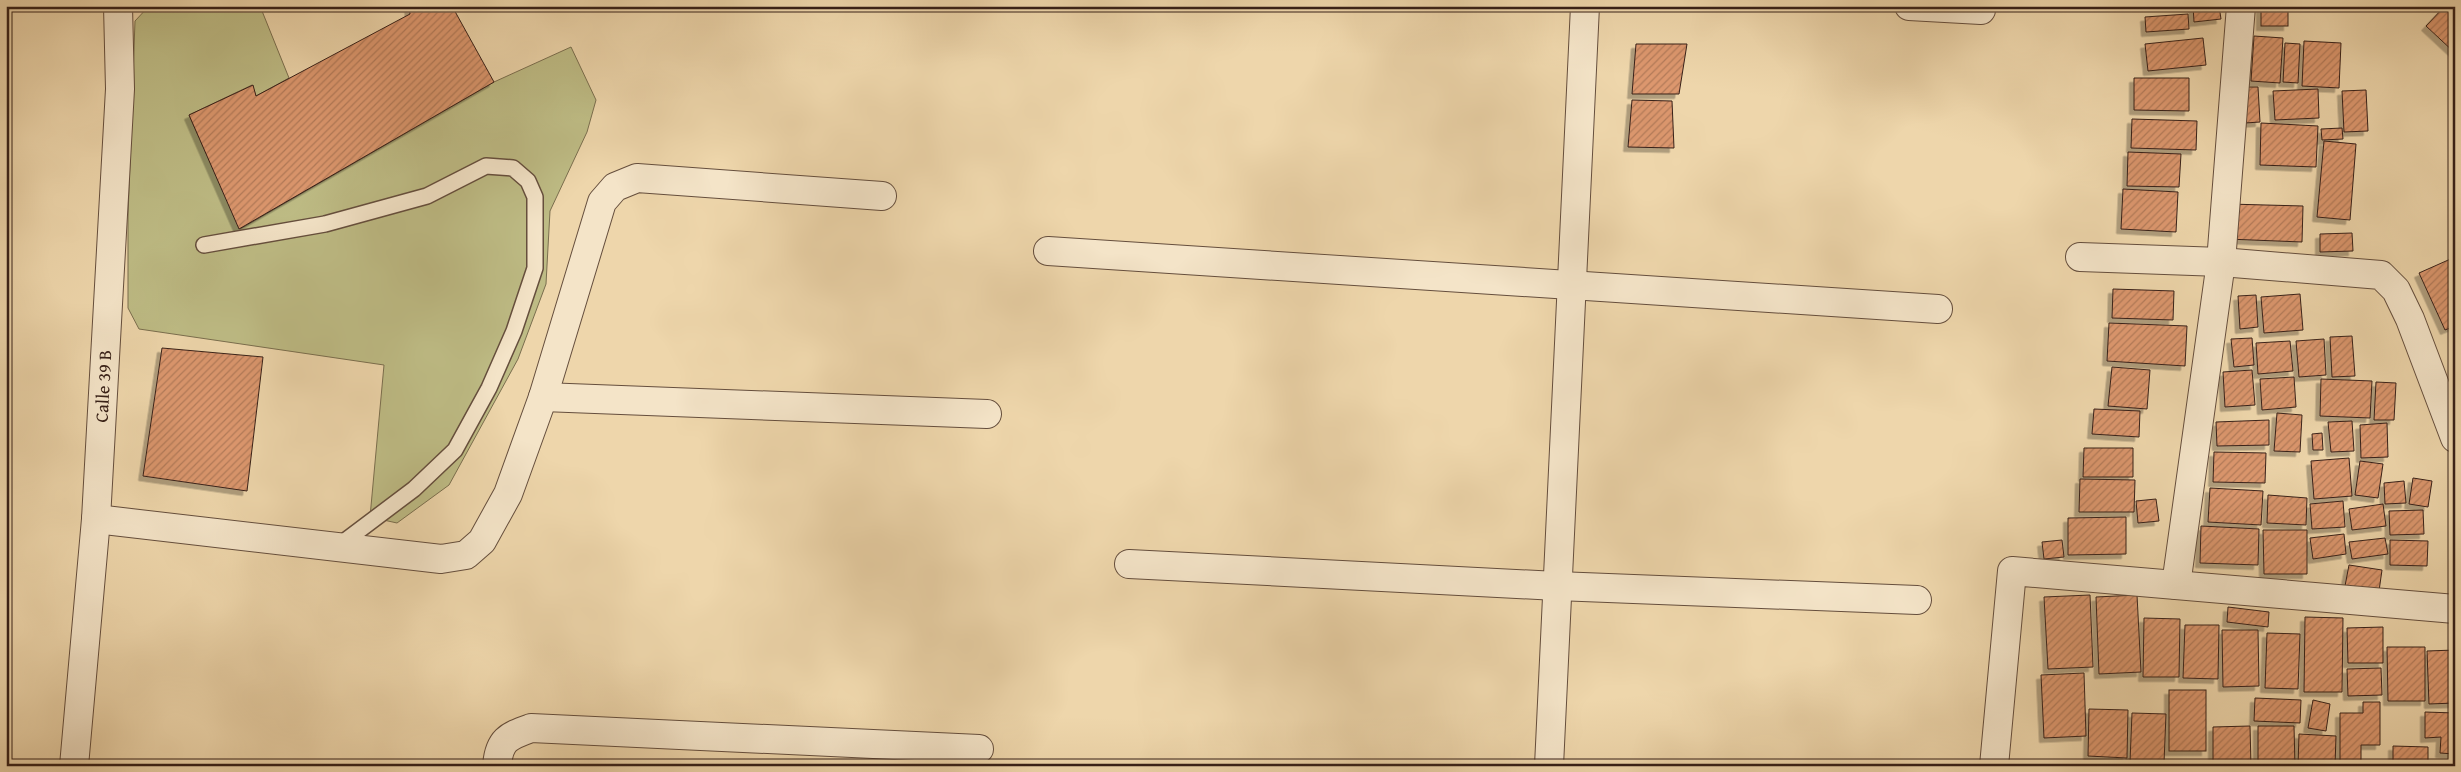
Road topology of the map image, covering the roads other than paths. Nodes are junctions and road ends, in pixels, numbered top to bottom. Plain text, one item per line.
1 (118, 6) edge
2 (1585, 6) edge
3 (1909, 6) edge
4 (2242, 6) edge
5 (1981, 10) dead end
6 (882, 196) dead end
7 (204, 245) dead end
8 (1048, 250) dead end
9 (2080, 256) dead end
10 (2221, 262) junction
11 (1572, 284) junction
12 (1938, 309) dead end
13 (543, 397) junction
14 (987, 414) dead end
15 (2455, 438) edge
16 (96, 519) junction
17 (337, 547) junction
18 (1128, 564) dead end
19 (2176, 585) junction
20 (1557, 586) junction
21 (1917, 600) dead end
22 (2455, 610) edge
23 (979, 749) dead end
24 (1998, 765) edge
25 (74, 766) edge
26 (497, 766) edge
27 (1549, 766) edge

1 - 16 street, Calle 39 B
2 - 11 street
3 - 5 street
4 - 10 street
6 - 13 street
7 - 17 lane
8 - 11 street
9 - 10 street
10 - 15 street
10 - 19 street
11 - 12 street
11 - 20 street
13 - 14 street
13 - 17 street
16 - 17 street
16 - 25 street, Calle 39 B
18 - 20 street
19 - 22 street
19 - 24 street
20 - 21 street
20 - 27 street
23 - 26 street

